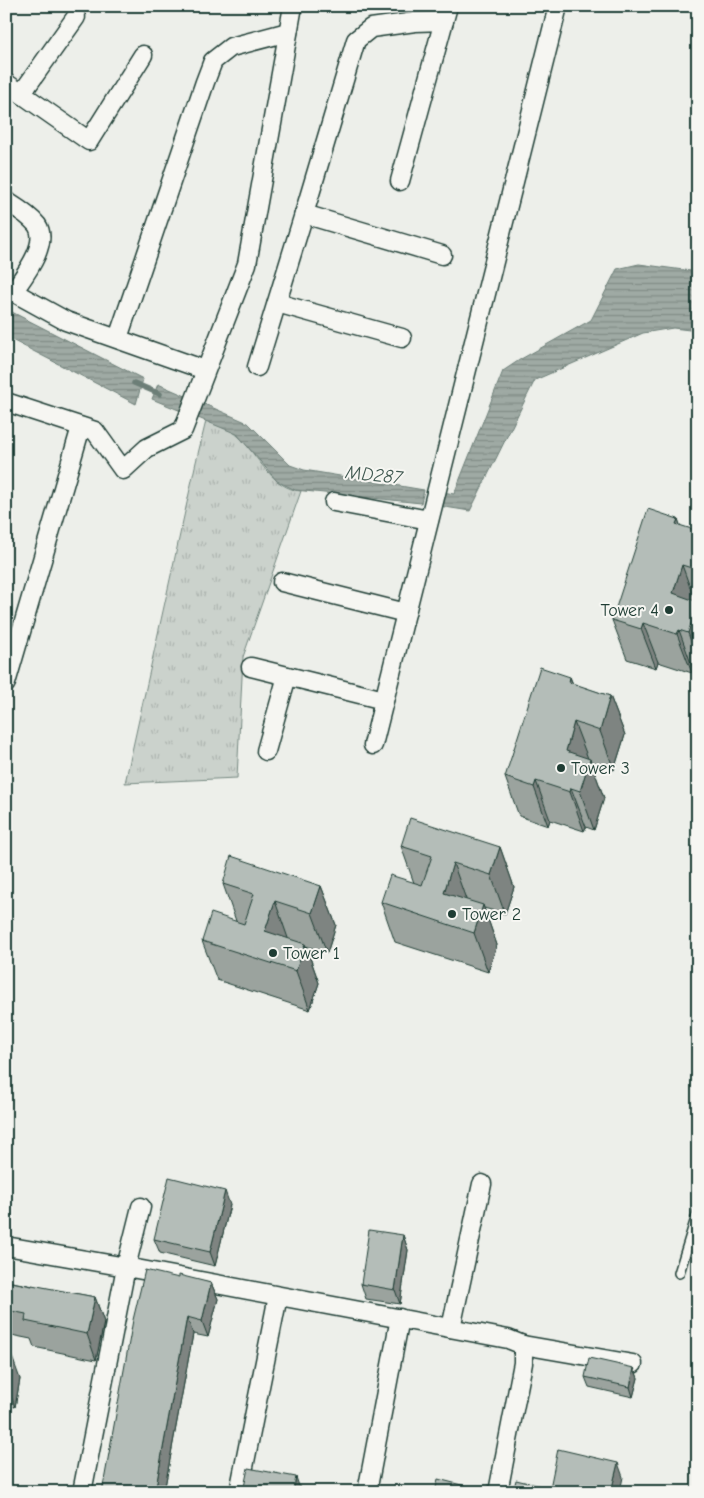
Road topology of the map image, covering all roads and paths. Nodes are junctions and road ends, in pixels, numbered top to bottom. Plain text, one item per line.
1 (293, 6) edge
2 (558, 6) edge
3 (446, 14) edge
4 (76, 17) dead end
5 (288, 32) junction
6 (143, 55) dead end
7 (6, 83) edge
8 (22, 93) junction
9 (400, 181) dead end
10 (6, 201) edge
11 (304, 214) junction
12 (442, 255) dead end
13 (10, 290) edge
14 (277, 303) junction
15 (118, 338) junction
16 (402, 338) dead end
17 (257, 367) dead end
18 (203, 377) junction
19 (6, 402) edge
20 (81, 426) junction
21 (334, 502) dead end
22 (429, 520) junction
23 (282, 582) dead end
24 (406, 613) junction
25 (251, 667) dead end
26 (287, 676) junction
27 (6, 683) edge
28 (384, 700) junction
29 (373, 745) dead end
30 (266, 751) dead end
31 (482, 1184) dead end
32 (141, 1207) dead end
33 (698, 1212) edge
34 (6, 1246) edge
35 (126, 1267) junction
36 (679, 1273) dead end
37 (278, 1296) junction
38 (400, 1318) junction
39 (451, 1328) junction
40 (523, 1345) junction
41 (633, 1364) dead end
42 (82, 1492) edge
43 (239, 1492) edge
44 (367, 1492) edge
45 (498, 1492) edge

1 - 5 street
2 - 22 street
3 - 9 street
3 - 11 street
4 - 8 street
5 - 15 street
5 - 18 street
6 - 8 street
7 - 8 street
10 - 13 street
11 - 12 street
11 - 14 street
13 - 15 street
14 - 16 street
14 - 17 street
15 - 18 street
18 - 20 street
19 - 20 street
20 - 27 street
21 - 22 street
22 - 24 street
23 - 24 street
24 - 28 street
25 - 26 street
26 - 28 street
26 - 30 street
28 - 29 street
31 - 39 street
32 - 35 street
33 - 36 lane
34 - 35 street
35 - 37 street
35 - 42 street
37 - 38 street
37 - 43 street
38 - 39 street
38 - 44 street
39 - 40 street
40 - 41 street
40 - 45 street

